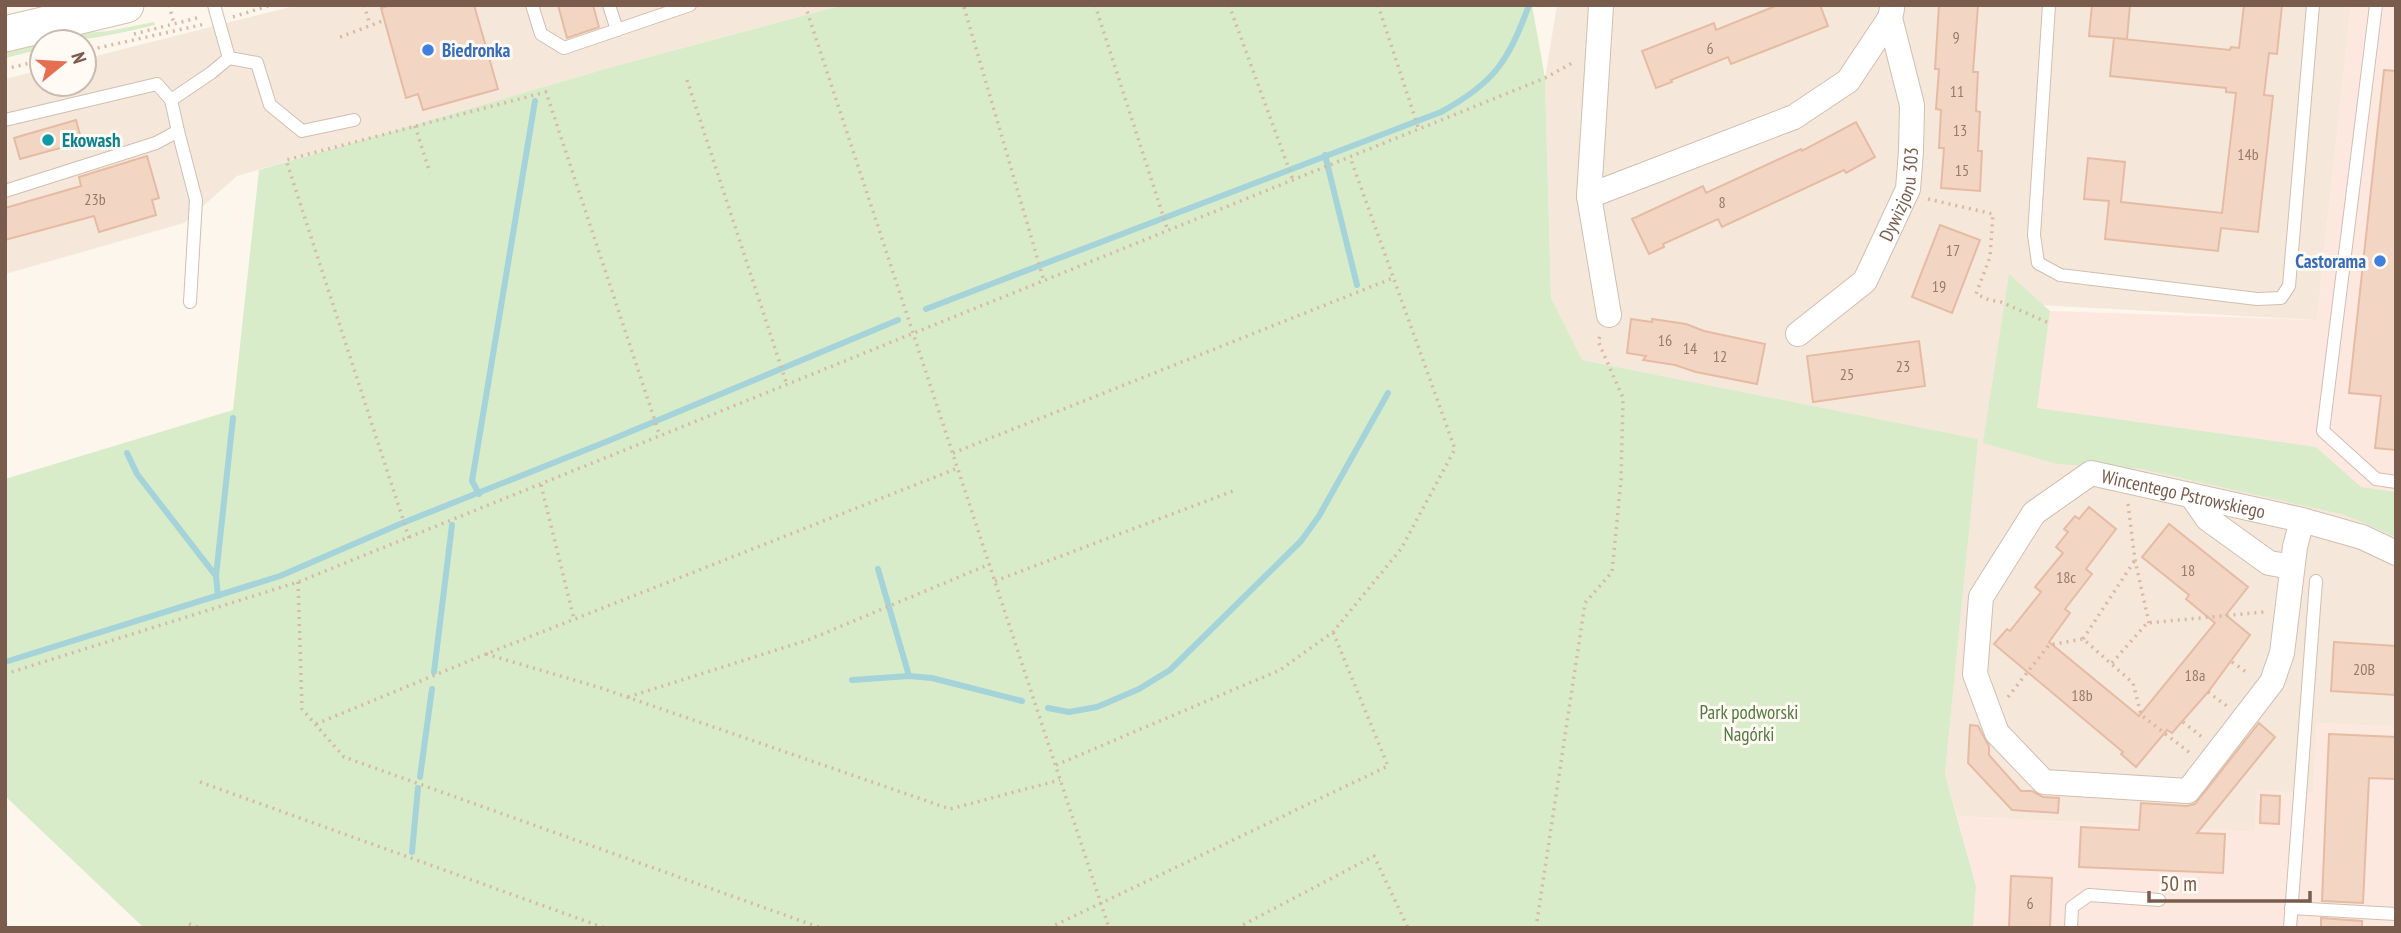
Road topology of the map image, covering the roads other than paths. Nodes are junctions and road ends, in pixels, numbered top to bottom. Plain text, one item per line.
1 (126, 5) edge
2 (214, 5) edge
3 (532, 5) edge
4 (690, 5) edge
5 (1608, 5) edge
6 (2049, 5) edge
7 (2313, 5) edge
8 (2376, 5) edge
9 (610, 6) edge
10 (1601, 6) edge
11 (1891, 12) edge
12 (617, 30) junction
13 (5, 34) edge
14 (229, 58) junction
15 (171, 100) junction
16 (5, 120) edge
17 (354, 120) dead end
18 (178, 131) junction
19 (5, 191) edge
20 (1589, 196) junction
21 (190, 302) dead end
22 (1609, 315) road end
23 (1798, 334) dead end
24 (2396, 482) edge
25 (2191, 495) junction
26 (2302, 520) junction
27 (2396, 553) edge
28 (2292, 567) junction
29 (2316, 581) dead end
30 (2159, 900) dead end
31 (2291, 908) junction
32 (2396, 914) edge
33 (2071, 928) edge
34 (2290, 928) edge

1 - 13 main road
2 - 14 lane
3 - 12 lane
4 - 12 lane
5 - 10 street
6 - 7 lane
8 - 24 lane
9 - 12 lane
10 - 20 street
11 - 20 street, Dywizjonu 303
11 - 23 street, Dywizjonu 303
14 - 15 lane
14 - 17 lane
15 - 16 lane
15 - 18 lane
18 - 19 lane
18 - 21 lane
20 - 22 street
25 - 26 street, Wincentego Pstrowskiego
25 - 28 street
25 - 28 street, Wincentego Pstrowskiego
26 - 27 street, Wincentego Pstrowskiego
26 - 28 street, Wincentego Pstrowskiego
29 - 31 lane
30 - 33 lane
31 - 32 lane
31 - 34 lane

